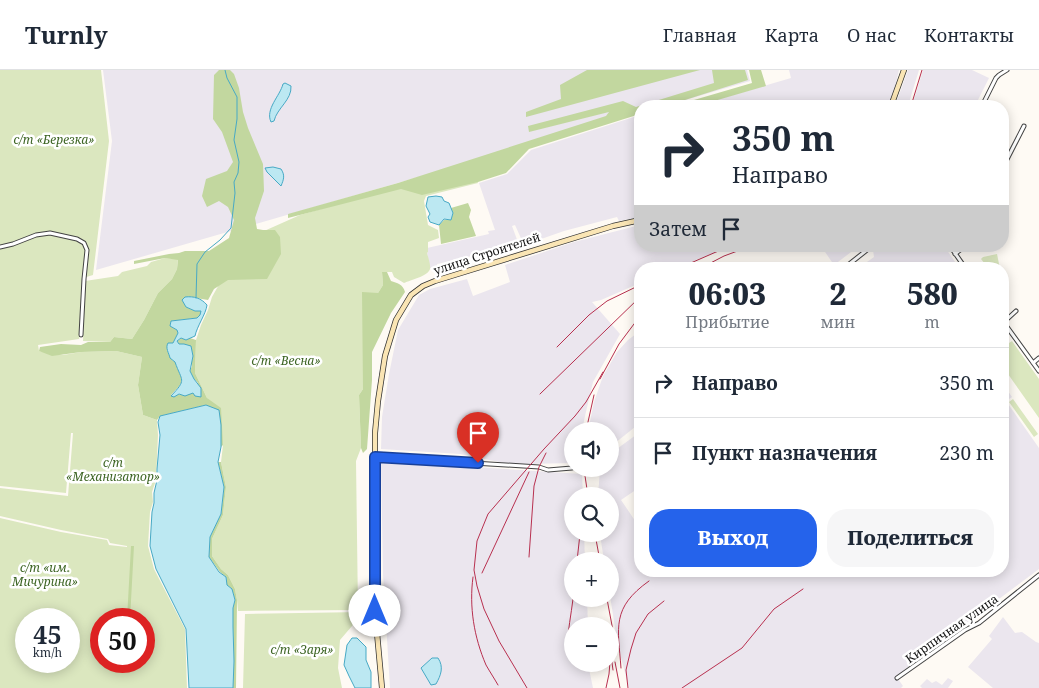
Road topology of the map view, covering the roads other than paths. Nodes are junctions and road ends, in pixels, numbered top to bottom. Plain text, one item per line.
1 (904, 70) edge
2 (1007, 70) edge
3 (893, 100) edge
4 (985, 100) edge
5 (1024, 126) dead end
6 (1009, 155) edge
7 (634, 221) edge
8 (0, 247) edge
9 (864, 252) edge
10 (958, 252) edge
11 (955, 254) joint
12 (852, 262) edge
13 (961, 262) edge
14 (1016, 311) dead end
15 (1009, 316) edge
16 (1009, 329) edge
17 (81, 335) dead end
18 (1039, 358) edge
19 (1033, 363) junction
20 (1039, 371) edge
21 (375, 457) junction
22 (564, 469) edge
23 (1039, 575) edge
24 (897, 678) dead end
25 (382, 688) edge

1 - 3 main road
2 - 4 street
5 - 6 street
7 - 21 main road, улица Строителей
8 - 17 street
9 - 12 street
10 - 11 street
11 - 13 street
14 - 15 street
16 - 19 street
18 - 19 street
19 - 20 street
21 - 22 street
21 - 25 main road, улица Строителей
23 - 24 street, Кирпичная улица

